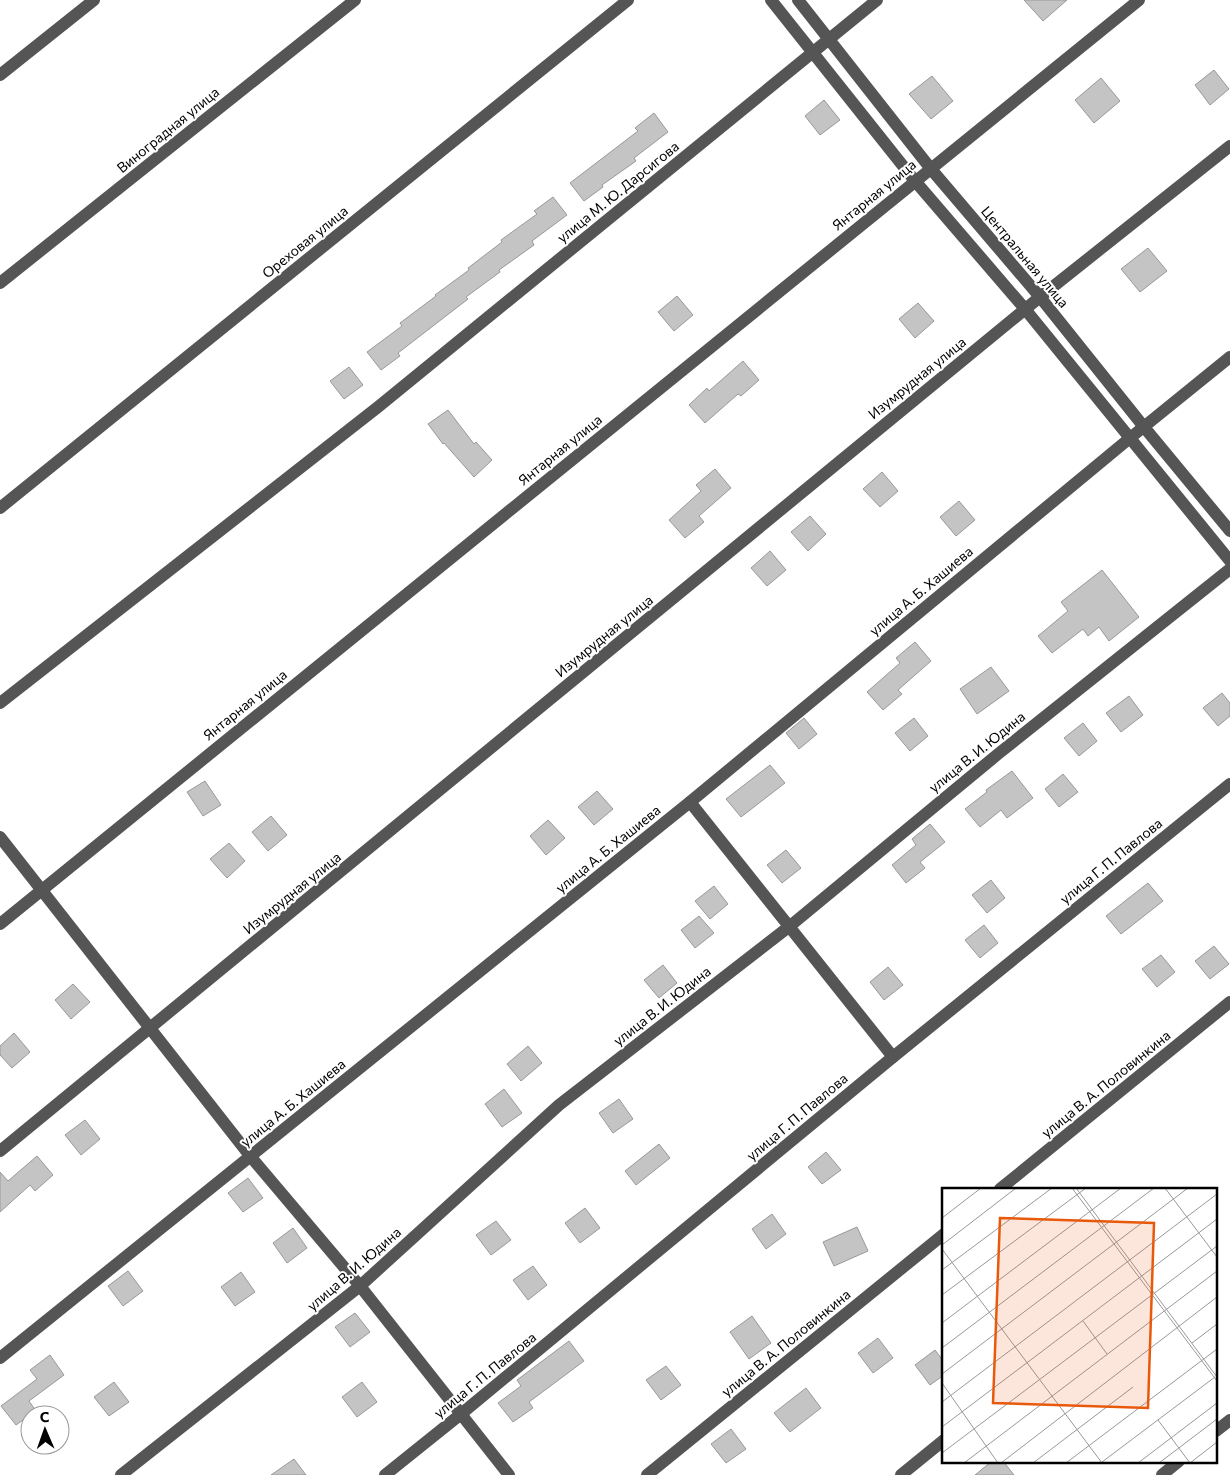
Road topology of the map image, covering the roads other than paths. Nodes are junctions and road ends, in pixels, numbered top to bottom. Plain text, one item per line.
1 (94, 0) edge
2 (355, 0) edge
3 (628, 0) edge
4 (771, 0) edge
5 (798, 0) edge
6 (877, 0) edge
7 (1138, 0) edge
8 (828, 39) junction
9 (812, 52) junction
10 (0, 75) edge
11 (1230, 146) edge
12 (931, 169) junction
13 (914, 181) junction
14 (0, 283) edge
15 (1040, 297) junction
16 (1025, 309) junction
17 (1230, 357) edge
18 (1144, 427) junction
19 (1130, 438) junction
20 (0, 508) edge
21 (1230, 531) edge
22 (1230, 561) edge
23 (1230, 569) edge
24 (0, 703) edge
25 (1230, 784) edge
26 (690, 802) junction
27 (0, 837) edge
28 (42, 890) junction
29 (0, 924) edge
30 (790, 926) junction
31 (1230, 1002) edge
32 (151, 1028) junction
33 (894, 1057) junction
34 (0, 1151) edge
35 (251, 1156) junction
36 (1001, 1188) edge
37 (942, 1236) edge
38 (360, 1286) junction
39 (0, 1358) edge
40 (461, 1414) junction
41 (1230, 1420) edge
42 (1218, 1429) edge
43 (942, 1442) edge
44 (1178, 1462) edge
45 (121, 1475) edge
46 (385, 1475) edge
47 (510, 1475) edge
48 (647, 1475) edge
49 (901, 1475) edge
50 (1162, 1475) edge

1 - 10 street
2 - 14 street, Виноградная улица
3 - 20 street, Ореховая улица
4 - 9 street
5 - 8 street, Центральная улица
6 - 8 street, улица М. Ю. Дарсигова
7 - 12 street, Янтарная улица
8 - 9 street, улица М. Ю. Дарсигова
8 - 12 street, Центральная улица
9 - 13 street
9 - 24 street, улица М. Ю. Дарсигова
11 - 15 street, Изумрудная улица
12 - 13 street, Янтарная улица
12 - 15 street, Центральная улица
13 - 16 street
13 - 28 street, Янтарная улица
15 - 16 street, Изумрудная улица
15 - 18 street, Центральная улица
16 - 19 street
16 - 32 street, Изумрудная улица
17 - 18 street, улица А. Б. Хашиева
18 - 19 street, улица А. Б. Хашиева
18 - 21 street, Центральная улица
19 - 22 street
19 - 26 street, улица А. Б. Хашиева
23 - 30 street, улица В. И. Юдина
25 - 33 street, улица Г. П. Павлова
26 - 30 street
26 - 35 street, улица А. Б. Хашиева
27 - 28 street
28 - 29 street, Янтарная улица
28 - 32 street
30 - 33 street
30 - 38 street, улица В. И. Юдина
31 - 36 street, улица В. А. Половинкина
32 - 34 street, Изумрудная улица
32 - 35 street
33 - 40 street, улица Г. П. Павлова
35 - 38 street
35 - 39 street, улица А. Б. Хашиева
37 - 48 street, улица В. А. Половинкина
38 - 40 street
38 - 45 street, улица В. И. Юдина
40 - 46 street, улица Г. П. Павлова
40 - 47 street
41 - 42 street
43 - 49 street
44 - 50 street

